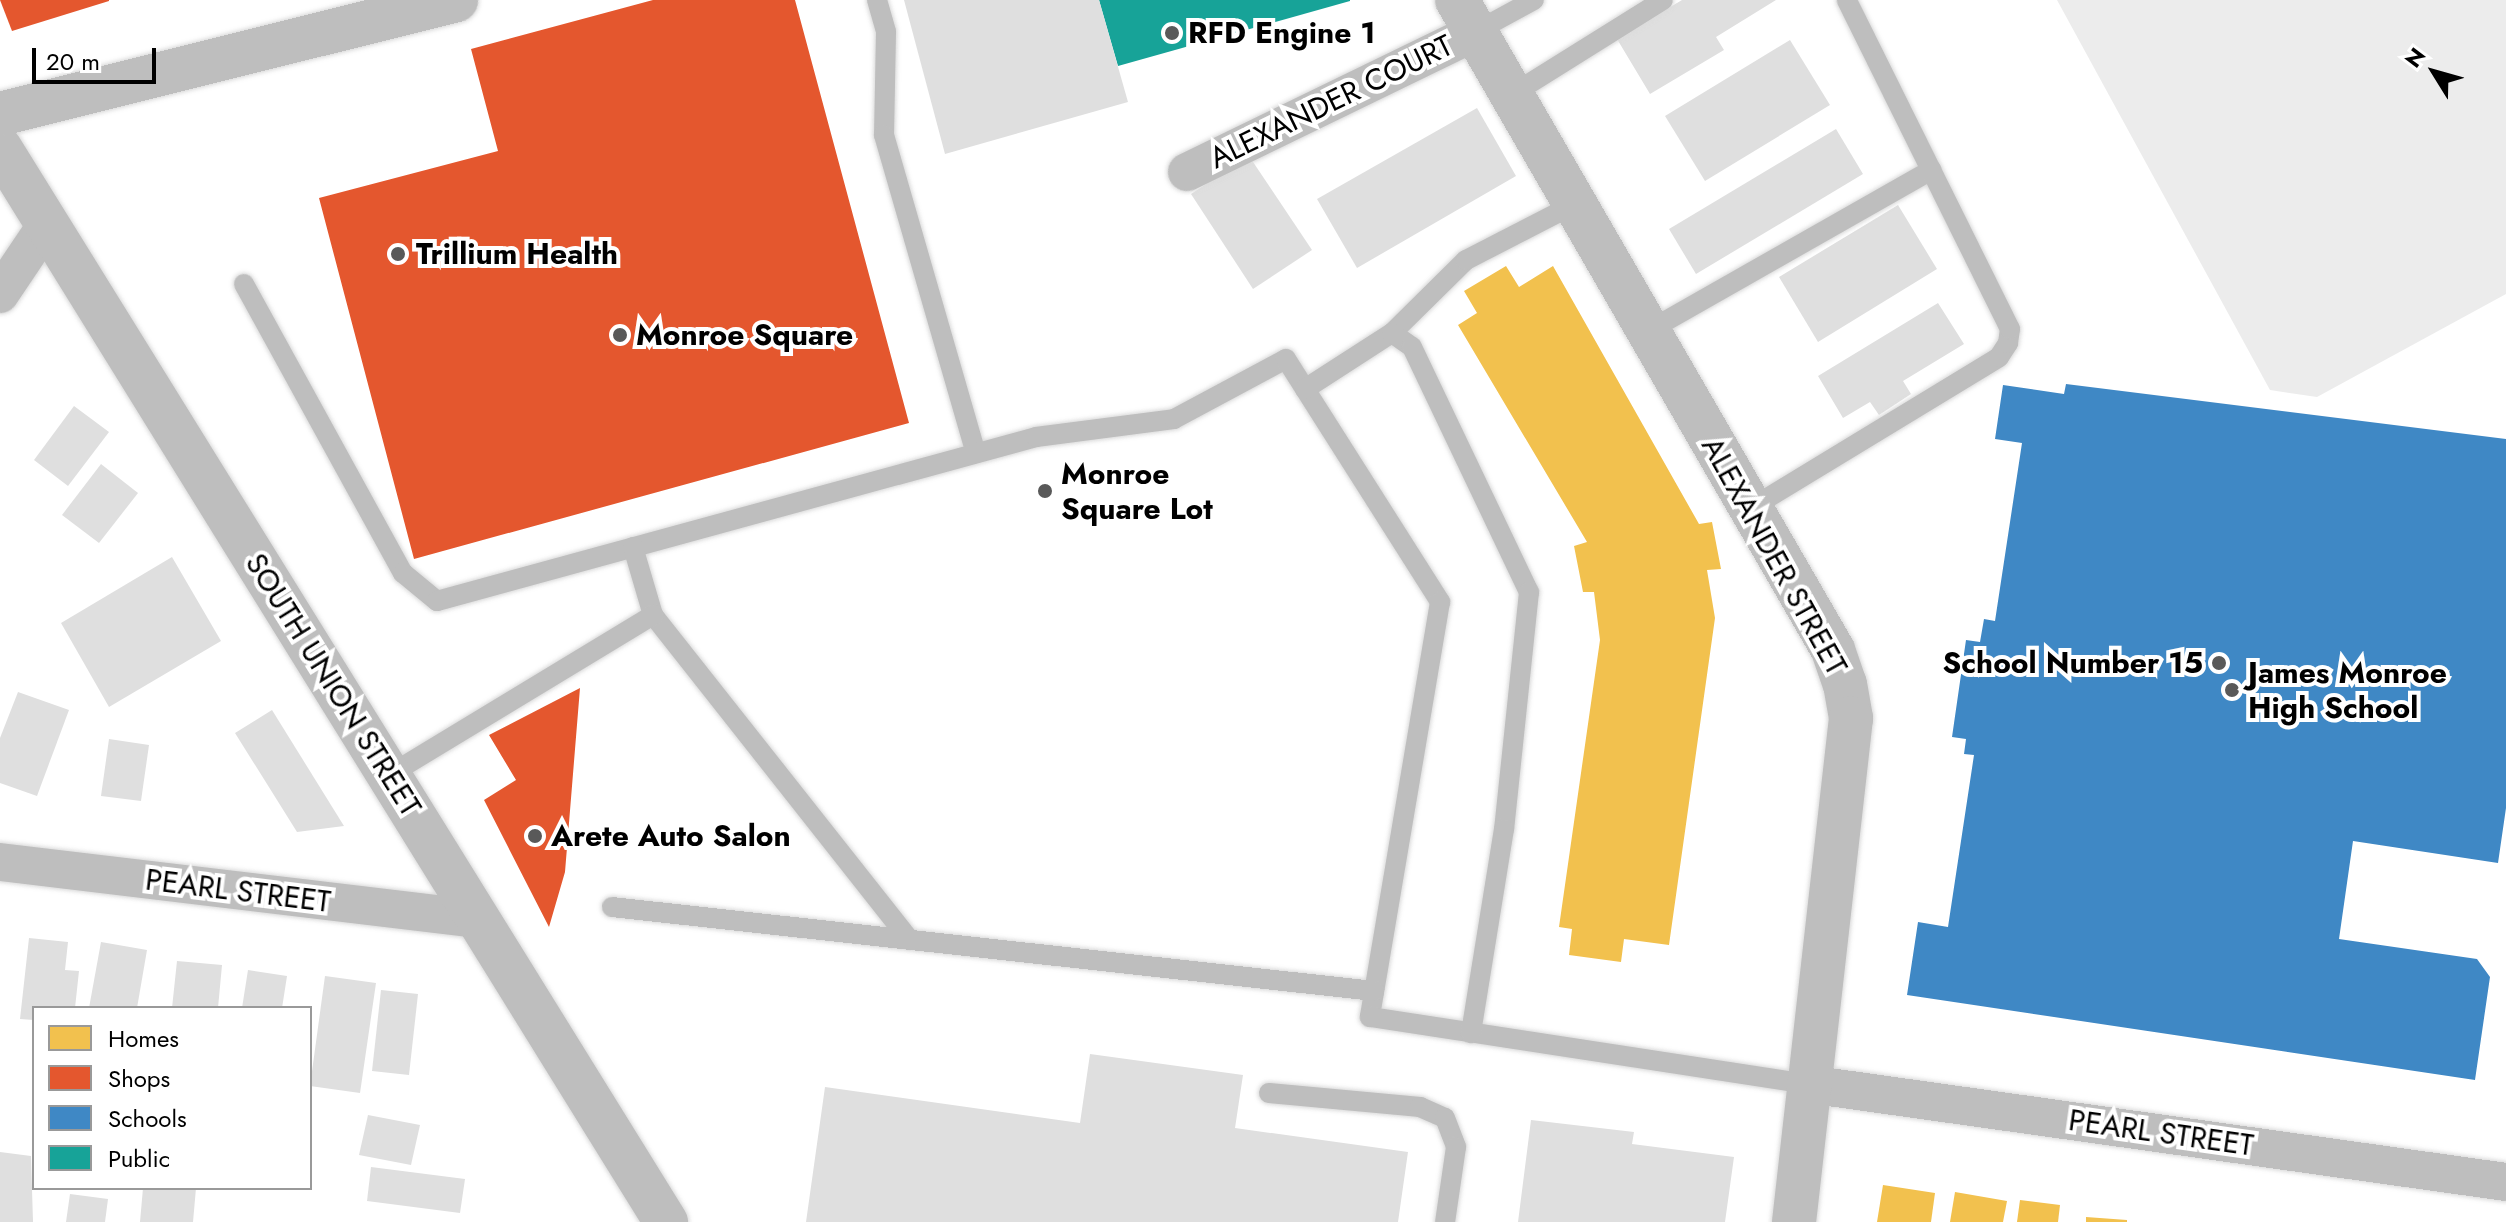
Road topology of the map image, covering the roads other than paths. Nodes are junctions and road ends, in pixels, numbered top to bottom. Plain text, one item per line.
1 (877, 0) edge
2 (1534, 0) edge
3 (1663, 0) edge
4 (1847, 0) edge
5 (452, 1) edge
6 (1466, 16) edge
7 (1511, 95) junction
8 (0, 114) edge
9 (0, 148) edge
10 (1931, 170) junction
11 (1187, 172) dead end
12 (1575, 204) junction
13 (47, 224) junction
14 (244, 284) dead end
15 (0, 294) edge
16 (1648, 331) junction
17 (1392, 333) junction
18 (1305, 389) junction
19 (976, 453) junction
20 (1751, 508) junction
21 (633, 547) junction
22 (653, 615) junction
23 (389, 775) junction
24 (0, 862) edge
25 (612, 907) dead end
26 (477, 919) junction
27 (910, 940) junction
28 (1374, 991) junction
29 (1471, 1033) junction
30 (1815, 1085) junction
31 (1269, 1093) dead end
32 (2505, 1174) edge
33 (666, 1222) edge
34 (1445, 1222) edge
35 (1794, 1222) edge

1 - 19 lane
2 - 6 lane
3 - 7 lane
4 - 10 lane
5 - 8 street
6 - 7 street, ALEXANDER STREET
6 - 11 street, ALEXANDER COURT
7 - 12 street, ALEXANDER STREET
9 - 13 street, SOUTH UNION STREET
10 - 16 lane
10 - 20 lane
12 - 16 street, ALEXANDER STREET
12 - 17 lane
13 - 15 street
13 - 23 street, SOUTH UNION STREET
14 - 21 lane
16 - 20 street, ALEXANDER STREET
17 - 18 lane
17 - 29 lane
18 - 19 lane
18 - 28 lane
19 - 21 lane
20 - 30 street, ALEXANDER STREET
21 - 22 lane
22 - 23 lane
22 - 27 lane
23 - 26 street, SOUTH UNION STREET
24 - 26 street, PEARL STREET
25 - 27 lane
26 - 33 street, SOUTH UNION STREET
27 - 28 lane
28 - 29 lane
29 - 30 lane
30 - 32 street, PEARL STREET
30 - 35 street, ALEXANDER STREET
31 - 34 lane

